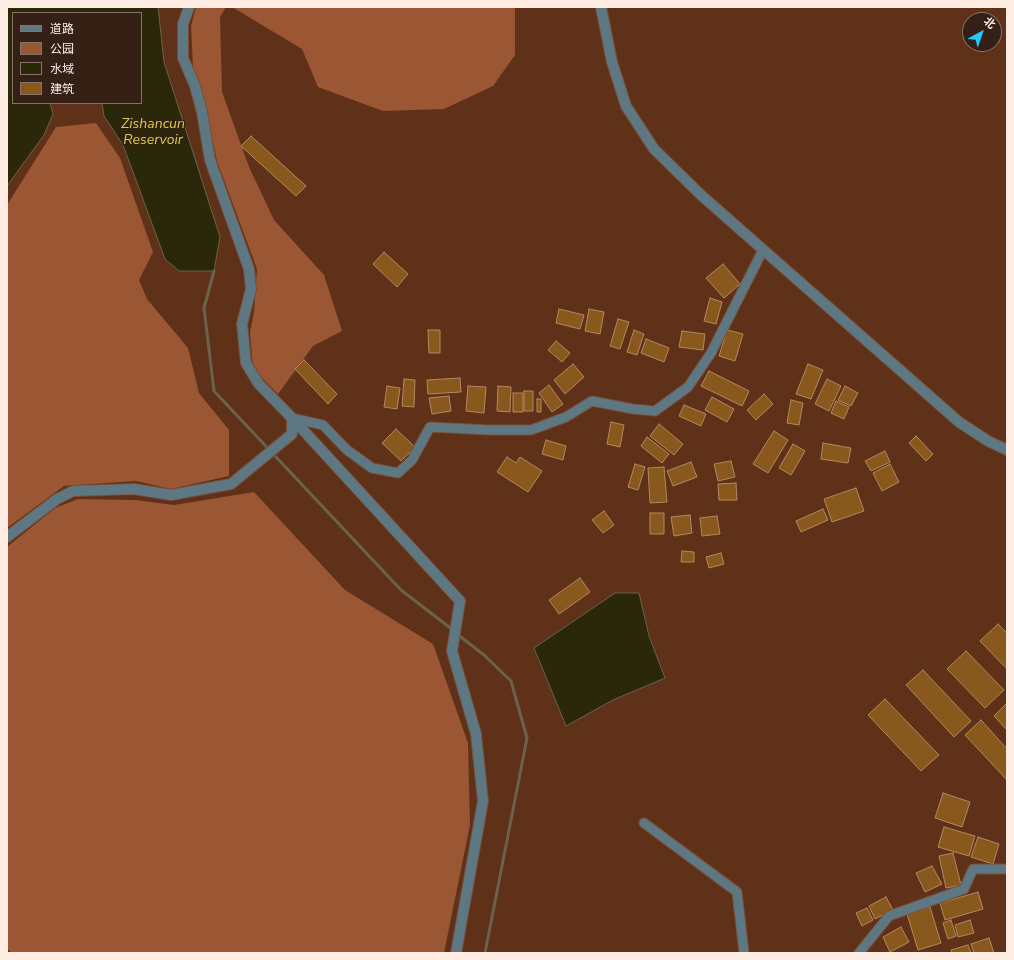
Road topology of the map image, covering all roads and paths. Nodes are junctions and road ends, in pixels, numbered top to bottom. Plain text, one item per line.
1 (189, 7) edge
2 (601, 7) edge
3 (763, 250) junction
4 (292, 418) junction
5 (1007, 450) edge
6 (7, 537) edge
7 (644, 823) dead end
8 (1007, 868) edge
9 (456, 953) edge
10 (744, 953) edge
11 (859, 953) edge

1 - 4 street
2 - 3 street
3 - 4 street
3 - 5 street
4 - 6 street
4 - 9 street
7 - 10 street
8 - 11 street

